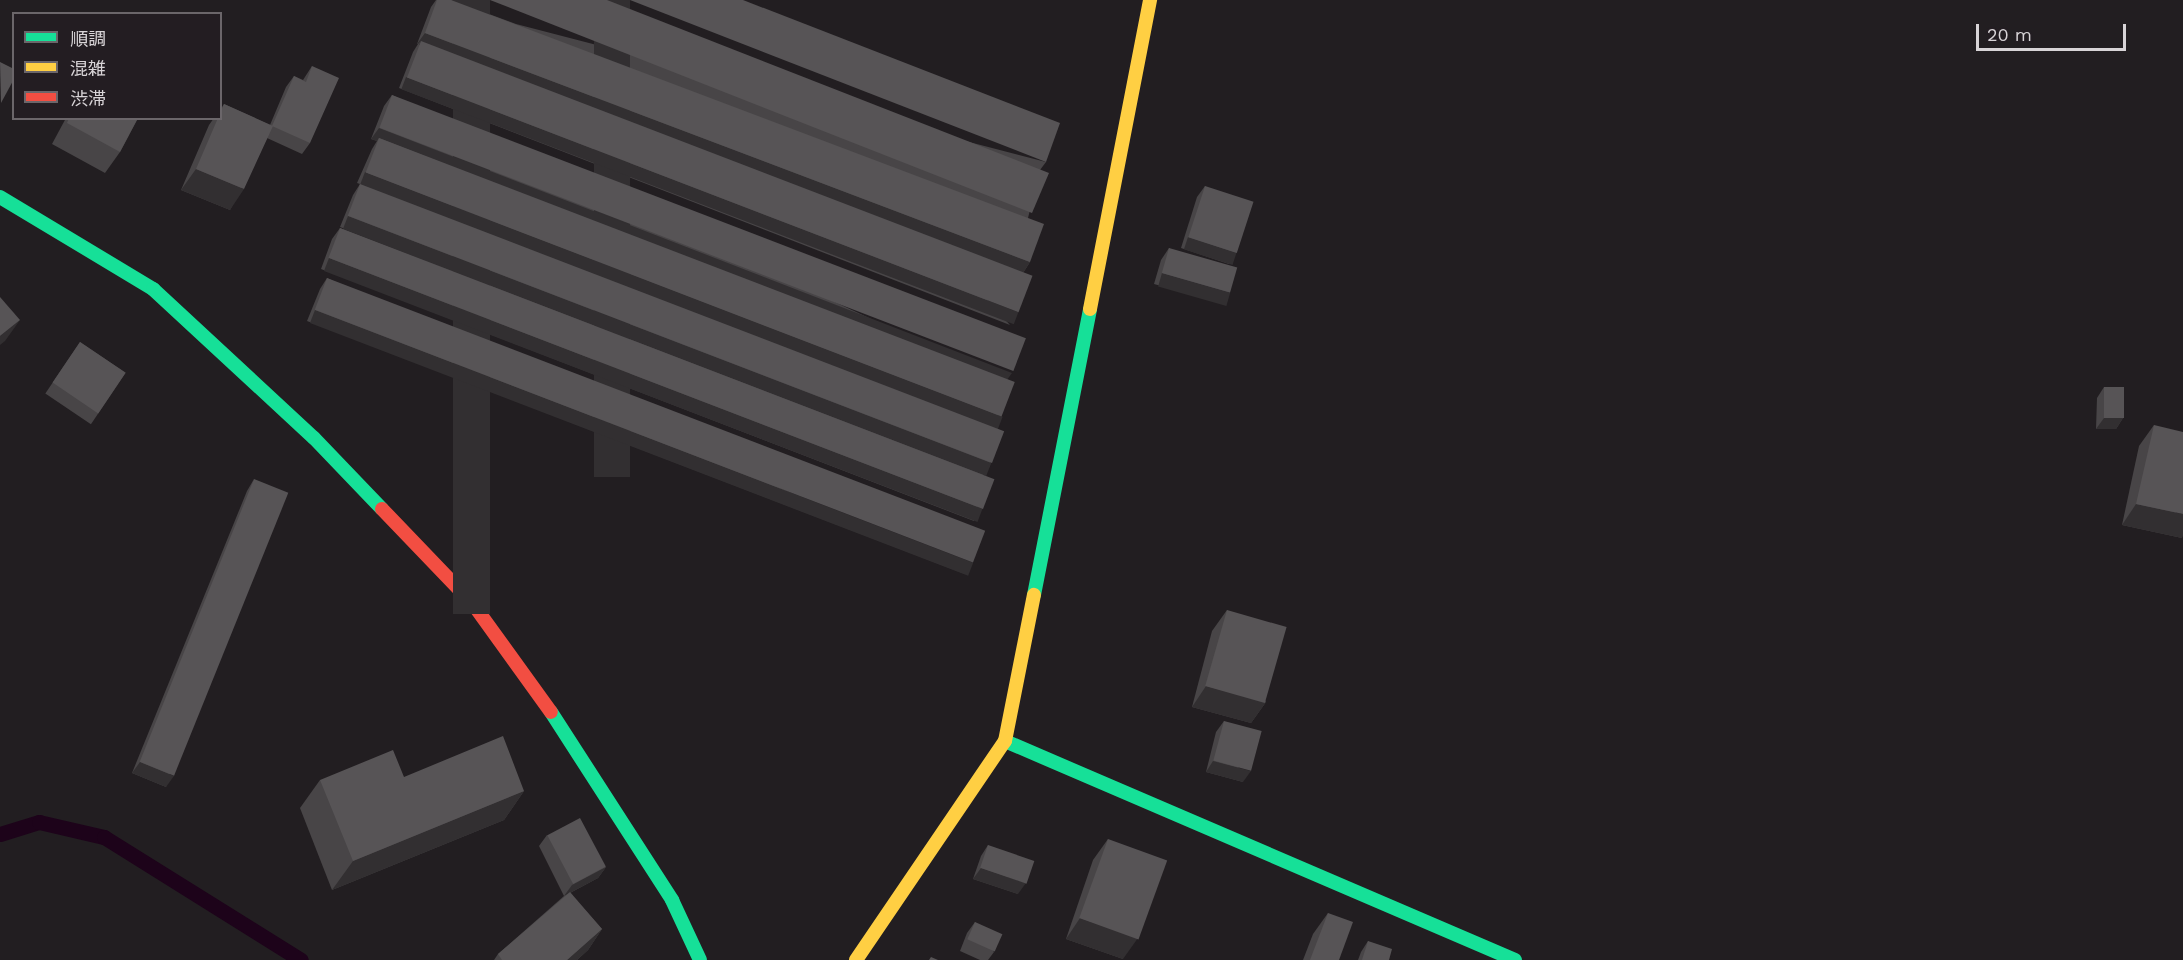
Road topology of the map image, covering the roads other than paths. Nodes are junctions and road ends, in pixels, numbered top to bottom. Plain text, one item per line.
1 (1150, 0) edge
2 (0, 197) edge
3 (1005, 741) junction
4 (700, 960) edge
5 (856, 960) edge
6 (1515, 960) edge

1 - 3 street
2 - 4 street
3 - 5 street
3 - 6 street

